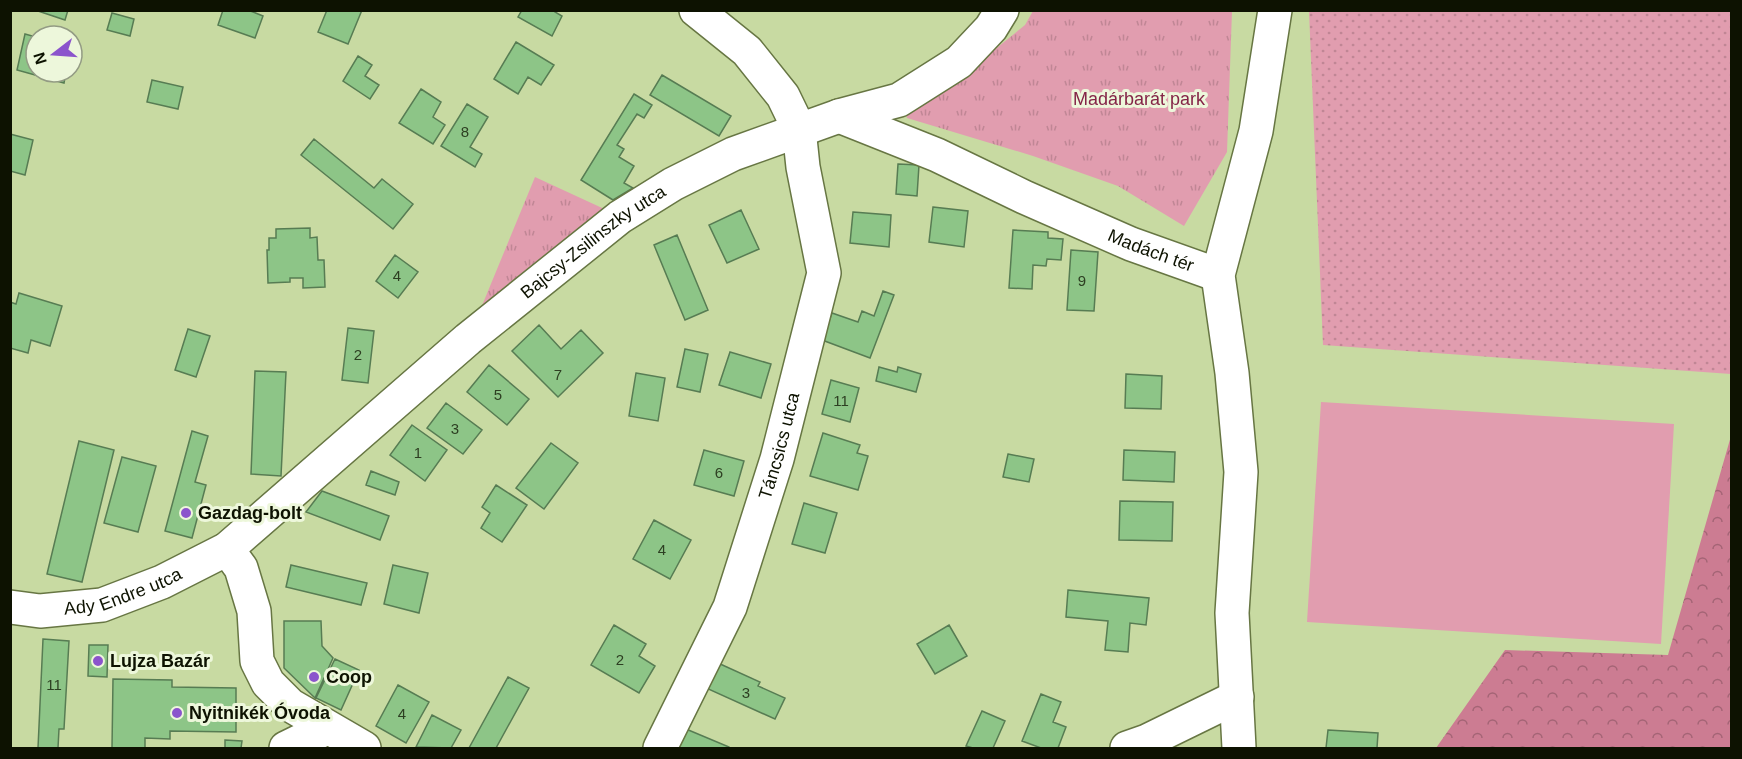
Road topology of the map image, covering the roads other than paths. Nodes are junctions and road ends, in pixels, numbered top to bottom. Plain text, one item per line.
1 (696, 10) edge
2 (1002, 10) edge
3 (1275, 10) edge
4 (839, 116) junction
5 (799, 129) junction
6 (1218, 275) junction
7 (227, 549) junction
8 (10, 608) edge
9 (1237, 697) junction
10 (327, 728) junction
11 (286, 748) edge
12 (364, 748) edge
13 (660, 748) edge
14 (1127, 748) edge
15 (1239, 748) edge

1 - 5 street, Táncsics utca
2 - 4 street, Bajcsy-Zsilinszky utca
3 - 6 street, Madách tér
4 - 5 street, Bajcsy-Zsilinszky utca
4 - 6 street, Madách tér
5 - 7 street, Bajcsy-Zsilinszky utca
5 - 13 street, Táncsics utca
6 - 9 street
7 - 8 street, Ady Endre utca
7 - 10 street
9 - 14 street
9 - 15 street
10 - 11 street
10 - 12 street

